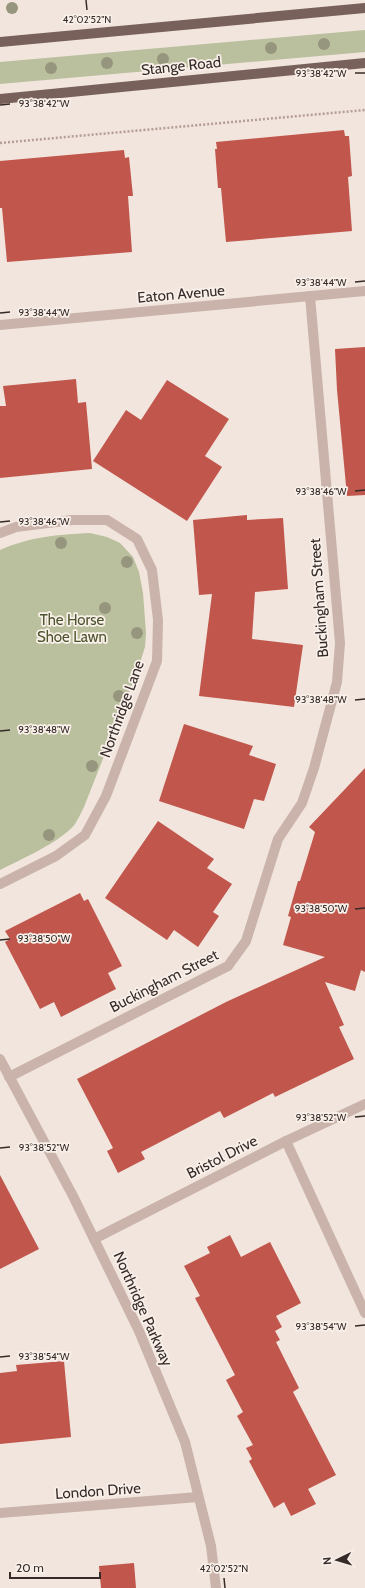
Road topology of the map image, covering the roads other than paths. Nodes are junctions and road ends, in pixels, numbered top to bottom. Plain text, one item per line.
1 (365, 8) edge
2 (0, 42) edge
3 (365, 63) edge
4 (0, 99) edge
5 (365, 291) edge
6 (310, 296) junction
7 (0, 325) edge
8 (0, 533) edge
9 (0, 884) edge
10 (0, 1059) edge
11 (9, 1077) junction
12 (365, 1104) edge
13 (286, 1141) junction
14 (94, 1239) junction
15 (365, 1313) edge
16 (198, 1497) junction
17 (0, 1513) edge
18 (216, 1588) edge

1 - 2 main road
3 - 4 main road, Stange Road
5 - 6 street, Eaton Avenue
6 - 7 street, Eaton Avenue
6 - 11 street, Buckingham Street
8 - 9 street, Northridge Lane
10 - 11 street, Northridge Parkway
11 - 14 street, Northridge Parkway
12 - 13 street, Bristol Drive
13 - 14 street, Bristol Drive
13 - 15 street
14 - 16 street, Northridge Parkway
16 - 17 street, London Drive
16 - 18 street, Northridge Parkway

